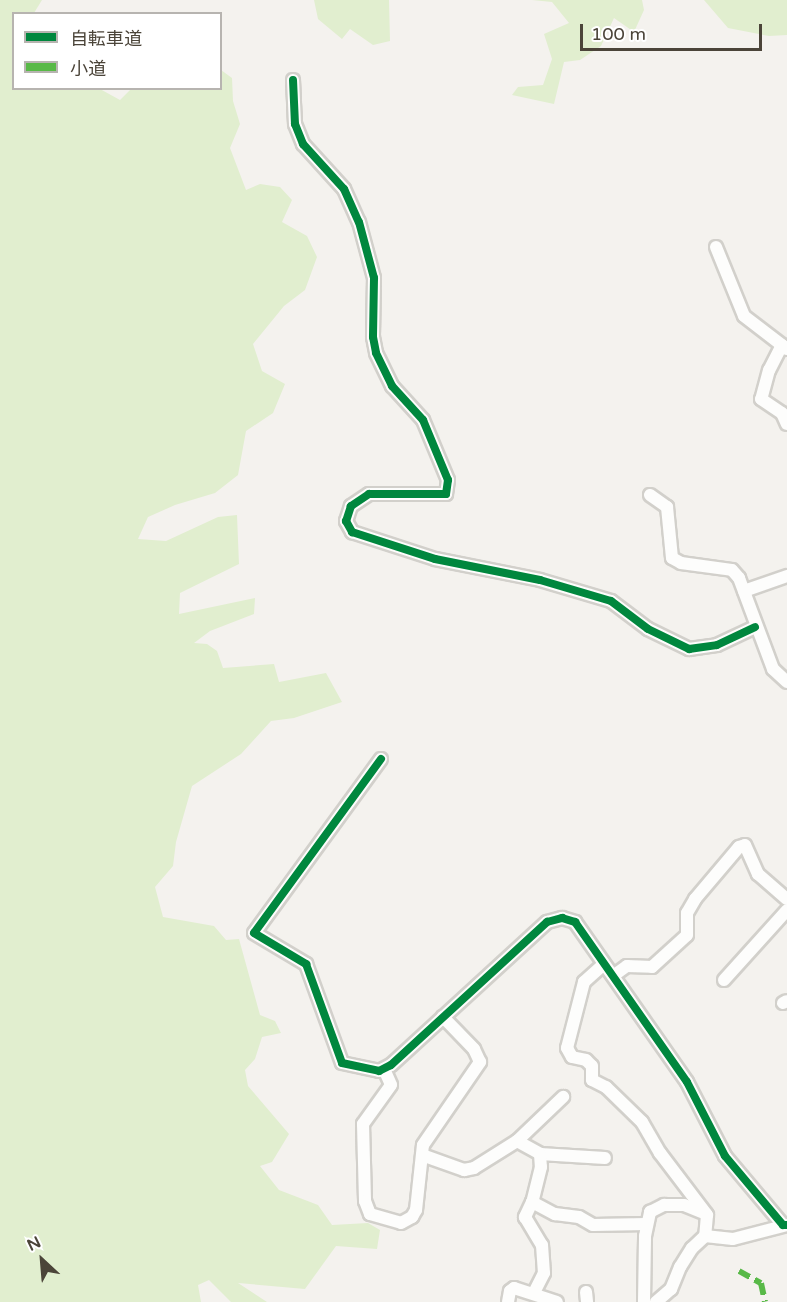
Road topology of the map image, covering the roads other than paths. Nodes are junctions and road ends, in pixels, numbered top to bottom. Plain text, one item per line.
1 (293, 80) dead end
2 (716, 247) dead end
3 (784, 347) edge
4 (787, 424) edge
5 (650, 495) dead end
6 (787, 576) edge
7 (744, 591) junction
8 (756, 627) junction
9 (787, 682) edge
10 (381, 759) dead end
11 (787, 899) edge
12 (787, 910) edge
13 (604, 964) junction
14 (613, 976) junction
15 (724, 980) dead end
16 (443, 1017) junction
17 (384, 1069) junction
18 (563, 1096) dead end
19 (517, 1141) junction
20 (540, 1154) junction
21 (422, 1155) junction
22 (605, 1158) dead end
23 (532, 1202) junction
24 (707, 1215) junction
25 (647, 1224) junction
26 (785, 1225) edge
27 (705, 1236) junction
28 (534, 1293) junction
29 (508, 1302) edge
30 (556, 1302) edge
31 (644, 1302) edge
32 (656, 1302) edge

1 - 8 street
2 - 3 street
3 - 4 street
5 - 7 street
6 - 7 street
7 - 8 street
8 - 9 street
10 - 17 street
11 - 14 street
12 - 15 street
13 - 14 street
13 - 16 street
13 - 24 street
14 - 26 street
16 - 17 street
16 - 21 street
17 - 21 street
18 - 19 street
19 - 20 street
19 - 21 street
20 - 22 street
20 - 23 street
23 - 25 street
23 - 28 street
24 - 25 street
24 - 27 street
25 - 31 street
26 - 27 street
27 - 32 street
28 - 29 street
28 - 30 street

